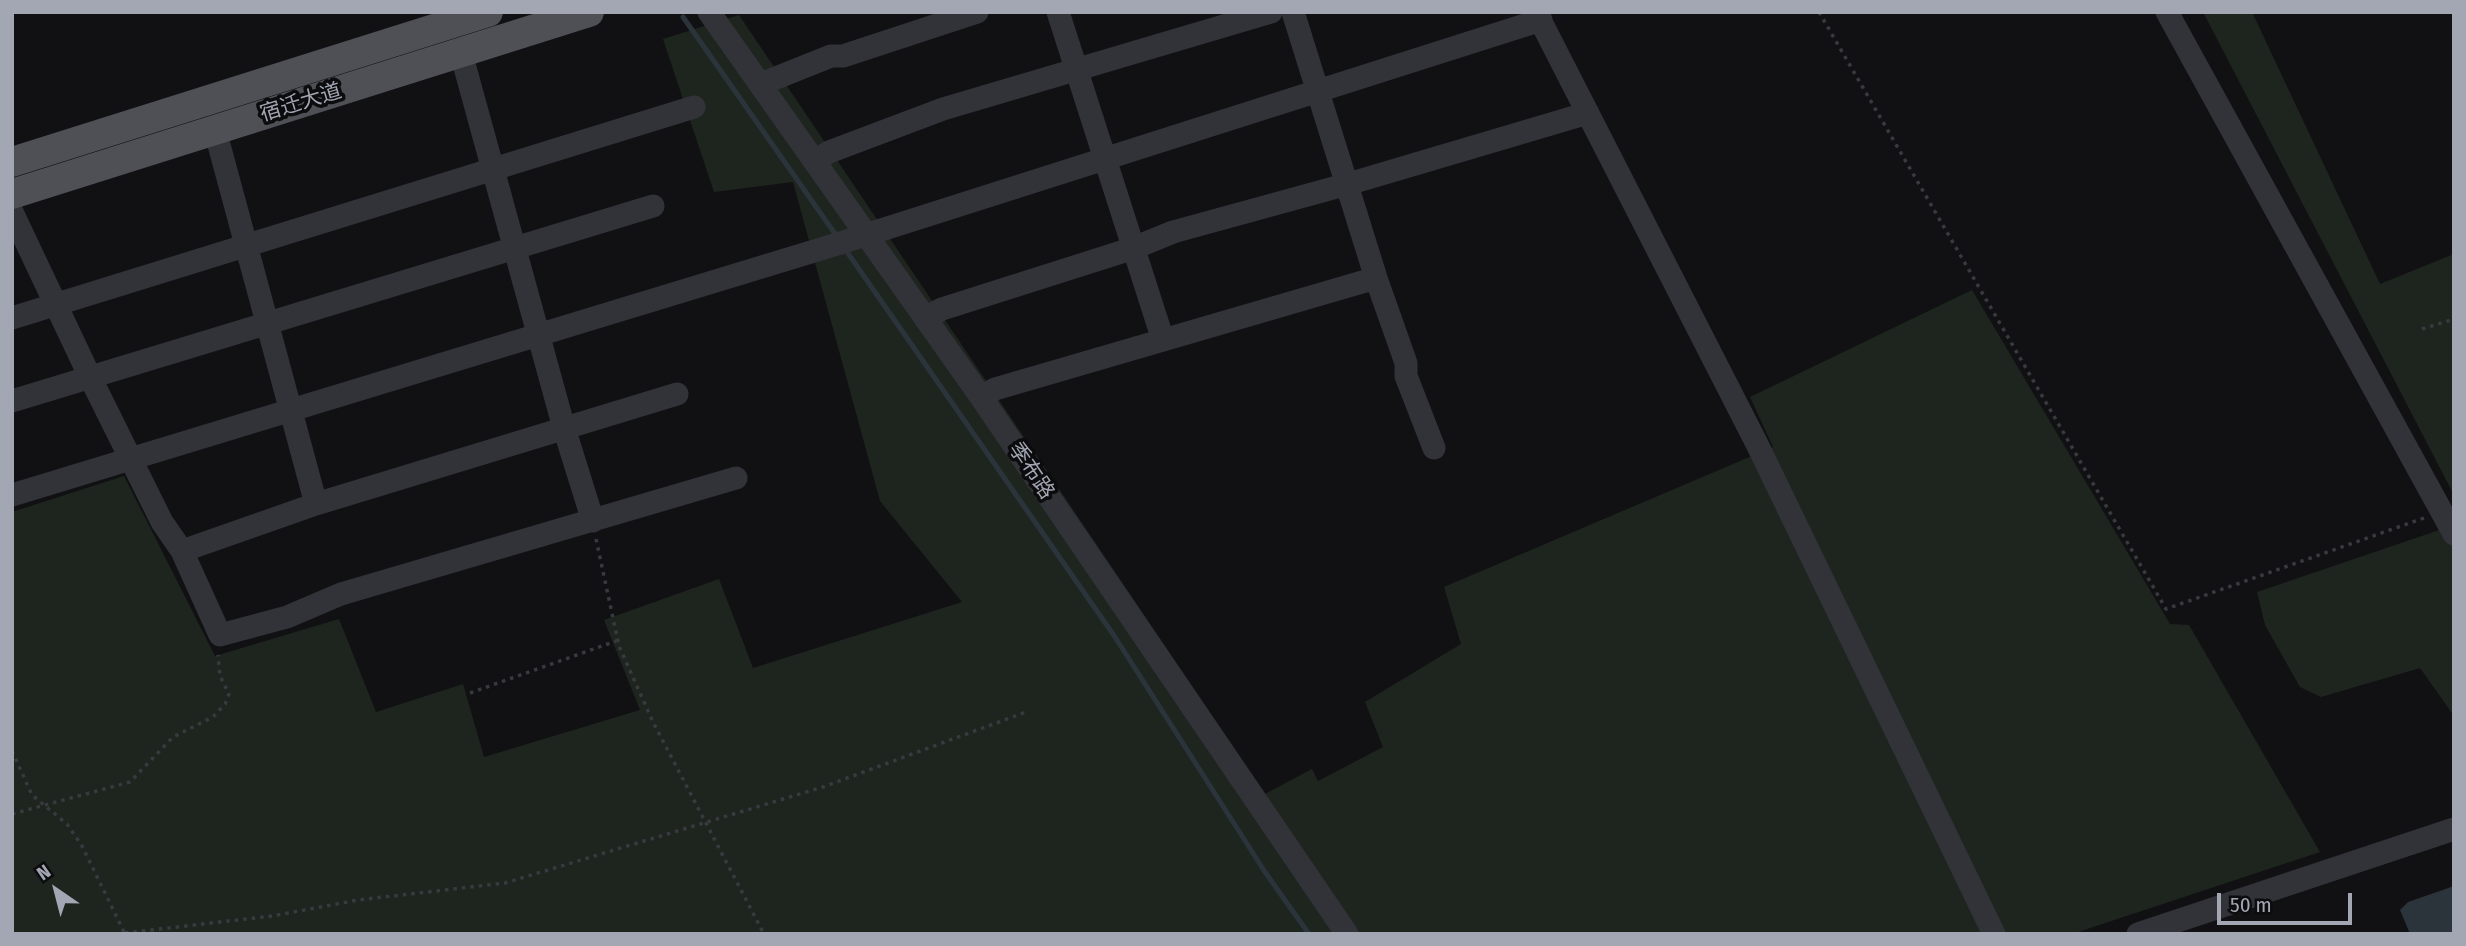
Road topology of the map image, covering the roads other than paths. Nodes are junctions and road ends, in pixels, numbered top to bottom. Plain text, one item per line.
1 (488, 12) edge
2 (589, 12) edge
3 (709, 12) edge
4 (977, 12) edge
5 (1058, 12) edge
6 (1271, 12) edge
7 (1293, 12) edge
8 (2167, 12) edge
9 (1539, 16) edge
10 (461, 53) junction
11 (1076, 68) junction
12 (761, 84) junction
13 (1316, 91) junction
14 (694, 107) dead end
15 (1588, 113) junction
16 (215, 130) junction
17 (1103, 157) junction
18 (816, 160) junction
19 (12, 162) edge
20 (494, 169) junction
21 (1348, 184) junction
22 (12, 194) edge
23 (653, 206) dead end
24 (12, 212) edge
25 (850, 240) junction
26 (246, 246) junction
27 (516, 247) junction
28 (1134, 248) junction
29 (1376, 278) junction
30 (55, 305) junction
31 (12, 318) edge
32 (925, 318) junction
33 (268, 325) junction
34 (540, 335) junction
35 (1163, 340) junction
36 (90, 377) junction
37 (677, 394) dead end
38 (981, 397) junction
39 (12, 401) edge
40 (291, 411) junction
41 (564, 428) junction
42 (1434, 448) dead end
43 (132, 458) junction
44 (736, 478) dead end
45 (12, 495) edge
46 (316, 504) junction
47 (593, 521) junction
48 (2454, 534) edge
49 (182, 551) junction
50 (2454, 829) edge
51 (1347, 934) edge
52 (1994, 934) edge
53 (2138, 934) edge

1 - 19 main road, 宿迁大道
2 - 10 main road, 宿迁大道
3 - 12 street, 季布路
4 - 12 street
5 - 11 street
6 - 11 street
7 - 13 street
8 - 48 street
9 - 13 street
9 - 15 street
10 - 16 main road, 宿迁大道
10 - 20 street
11 - 17 street
11 - 18 street
12 - 18 street, 季布路
13 - 17 street
13 - 21 street
14 - 20 street
15 - 21 street
15 - 52 street
16 - 22 main road, 宿迁大道
16 - 26 street
17 - 25 street
17 - 28 street
18 - 25 street, 季布路
20 - 26 street
20 - 27 street
21 - 28 street
21 - 29 street
23 - 27 street
24 - 30 street
25 - 32 street, 季布路
25 - 34 street
26 - 30 street
26 - 33 street
27 - 33 street
27 - 34 street
28 - 32 street
28 - 35 street
29 - 35 street
29 - 42 street
30 - 31 street
30 - 36 street
32 - 38 street, 季布路
33 - 36 street
33 - 40 street
34 - 40 street
34 - 41 street
35 - 38 street
36 - 39 street
36 - 43 street
37 - 41 street
38 - 51 street, 季布路
40 - 43 street
40 - 46 street
41 - 46 street
41 - 47 street
43 - 45 street
43 - 49 street
44 - 47 street
46 - 49 street
47 - 49 street
50 - 53 street

